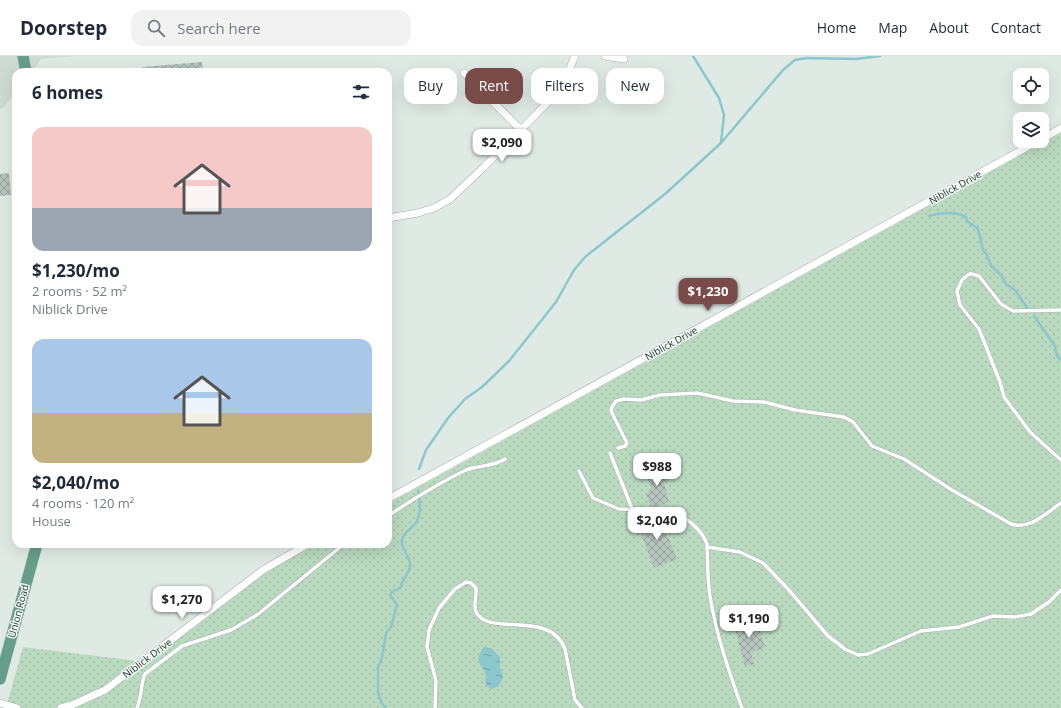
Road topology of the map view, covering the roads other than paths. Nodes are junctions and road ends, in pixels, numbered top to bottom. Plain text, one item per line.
1 (23, 56) edge
2 (575, 56) edge
3 (605, 56) edge
4 (624, 59) dead end
5 (25, 68) edge
6 (464, 73) dead end
7 (1061, 128) edge
8 (521, 130) junction
9 (1049, 135) edge
10 (1025, 148) edge
11 (392, 217) edge
12 (1061, 310) edge
13 (618, 448) dead end
14 (610, 453) dead end
15 (505, 460) dead end
16 (1061, 460) edge
17 (578, 471) dead end
18 (392, 497) edge
19 (1061, 503) edge
20 (633, 511) junction
21 (392, 513) edge
22 (707, 547) junction
23 (36, 548) edge
24 (301, 548) edge
25 (339, 548) edge
26 (1061, 590) edge
27 (0, 679) edge
28 (0, 703) edge
29 (17, 708) edge
30 (61, 708) edge
31 (137, 708) edge
32 (435, 708) edge
33 (582, 708) edge
34 (742, 708) edge

1 - 5 main road
2 - 8 street
3 - 4 street
6 - 8 street
7 - 9 street
8 - 11 street
10 - 18 street, Niblick Drive
12 - 16 lane
13 - 19 lane
14 - 20 lane
15 - 21 lane
17 - 20 lane
20 - 22 lane
22 - 26 lane
22 - 34 lane
23 - 27 main road, Union Road
24 - 30 street, Niblick Drive
25 - 31 lane
28 - 29 street
32 - 33 lane

